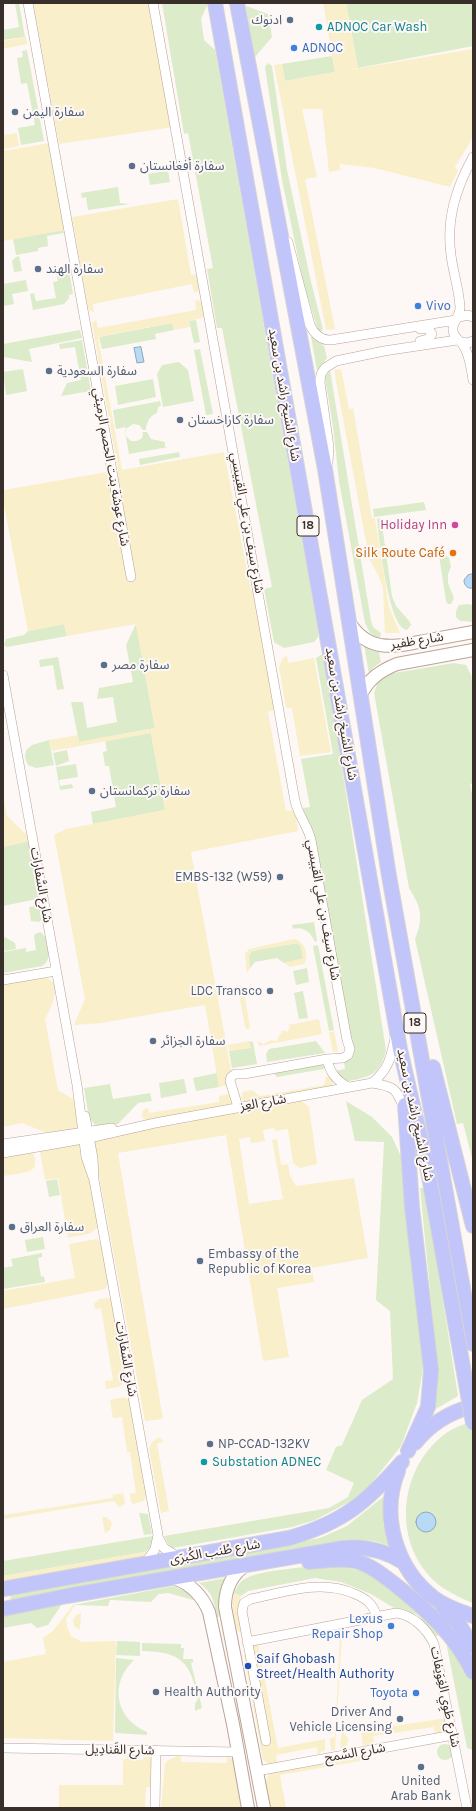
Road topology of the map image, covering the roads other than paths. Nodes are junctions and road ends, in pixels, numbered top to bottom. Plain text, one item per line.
1 (28, 3) edge
2 (153, 3) edge
3 (215, 3) edge
4 (237, 3) edge
5 (473, 157) edge
6 (278, 221) junction
7 (473, 317) edge
8 (457, 319) junction
9 (382, 333) junction
10 (459, 341) junction
11 (473, 341) edge
12 (384, 351) junction
13 (473, 380) edge
14 (325, 469) junction
15 (131, 577) dead end
16 (348, 619) junction
17 (473, 632) edge
18 (473, 650) edge
19 (3, 675) edge
20 (360, 696) junction
21 (389, 876) junction
22 (56, 970) junction
23 (3, 980) edge
24 (397, 1030) junction
25 (400, 1049) junction
26 (332, 1059) junction
27 (372, 1083) junction
28 (348, 1087) junction
29 (238, 1107) junction
30 (406, 1113) junction
31 (85, 1135) junction
32 (3, 1144) edge
33 (3, 1153) edge
34 (435, 1170) junction
35 (473, 1226) edge
36 (473, 1344) edge
37 (473, 1406) edge
38 (473, 1423) edge
39 (405, 1457) junction
40 (158, 1537) junction
41 (179, 1558) junction
42 (403, 1562) junction
43 (261, 1563) junction
44 (145, 1564) junction
45 (246, 1565) junction
46 (174, 1578) junction
47 (3, 1589) edge
48 (435, 1598) junction
49 (3, 1609) edge
50 (473, 1616) edge
51 (377, 1617) junction
52 (230, 1632) junction
53 (214, 1636) junction
54 (247, 1642) junction
55 (473, 1646) edge
56 (473, 1672) edge
57 (260, 1710) junction
58 (247, 1713) junction
59 (453, 1735) junction
60 (266, 1741) dead end
61 (3, 1748) edge
62 (156, 1750) junction
63 (238, 1752) junction
64 (257, 1771) junction
65 (154, 1808) edge
66 (248, 1808) edge
67 (264, 1808) edge
68 (467, 1808) edge

1 - 15 street, شارع عوشة بنت الحصم الرميثي
2 - 26 street, شارع سيف بن علي القبيسي
3 - 24 main road, شارع الشيخ راشد بن سعيد / 18
4 - 6 main road, شارع الشيخ راشد بن سعيد / 18
5 - 8 street
6 - 9 street
6 - 14 main road, شارع الشيخ راشد بن سعيد / 18
7 - 8 street
8 - 9 street
8 - 10 street
9 - 12 street
10 - 11 street
10 - 12 street
10 - 13 street
12 - 14 street
14 - 16 main road, شارع الشيخ راشد بن سعيد / 18
16 - 17 street, شارع ظفير
16 - 20 main road, شارع الشيخ راشد بن سعيد / 18
18 - 20 street, شارع ظفير
19 - 22 street, شارع السَّفارات
20 - 21 main road, شارع الشيخ راشد بن سعيد / 18
21 - 34 main road, شارع الشيخ راشد بن سعيد / 18
21 - 35 main road
22 - 23 street
22 - 31 street, شارع السَّفارات
24 - 25 main road, شارع الشيخ راشد بن سعيد / 18
24 - 27 street
25 - 30 main road
25 - 34 main road, شارع الشيخ راشد بن سعيد / 18
26 - 28 street
26 - 29 street
27 - 28 street, شارع العِز
27 - 30 street, شارع العِز
28 - 29 street, شارع العِز
29 - 31 street, شارع العِز
30 - 39 main road
31 - 32 street, شارع العِز
31 - 33 street, شارع العِز
31 - 40 street, شارع السَّفارات
34 - 36 main road, شارع الشيخ راشد بن سعيد / 18
34 - 38 main road, شارع الشيخ راشد بن سعيد / 18, bridge
37 - 39 main road, شارع طُنب الكُبرَى
39 - 41 main road, شارع طُنب الكُبرَى
39 - 42 main road
40 - 41 street, شارع السَّفارات
40 - 44 street
41 - 44 main road, شارع طُنب الكُبرَى
42 - 43 main road, شارع طُنب الكُبرَى
42 - 48 main road
43 - 45 main road, شارع طُنب الكُبرَى
43 - 56 main road
44 - 47 main road, شارع طُنب الكُبرَى
45 - 46 main road, شارع طُنب الكُبرَى
45 - 52 street
46 - 49 main road, شارع طُنب الكُبرَى
46 - 53 street
48 - 50 main road
48 - 55 main road
51 - 54 street, شارع طَوِي الغِوَيفات
51 - 54 street
51 - 59 street, شارع طَوِي الغِوَيفات
52 - 53 street
52 - 58 street
53 - 63 street
54 - 57 street
57 - 58 street
57 - 60 street
58 - 64 street
59 - 64 street, شارع السَّمح
59 - 68 street, شارع طَوِي الغِوَيفات
61 - 62 street, شارع القَنادِيل
62 - 63 street, شارع القَنادِيل
62 - 65 street
63 - 66 street
64 - 67 street

